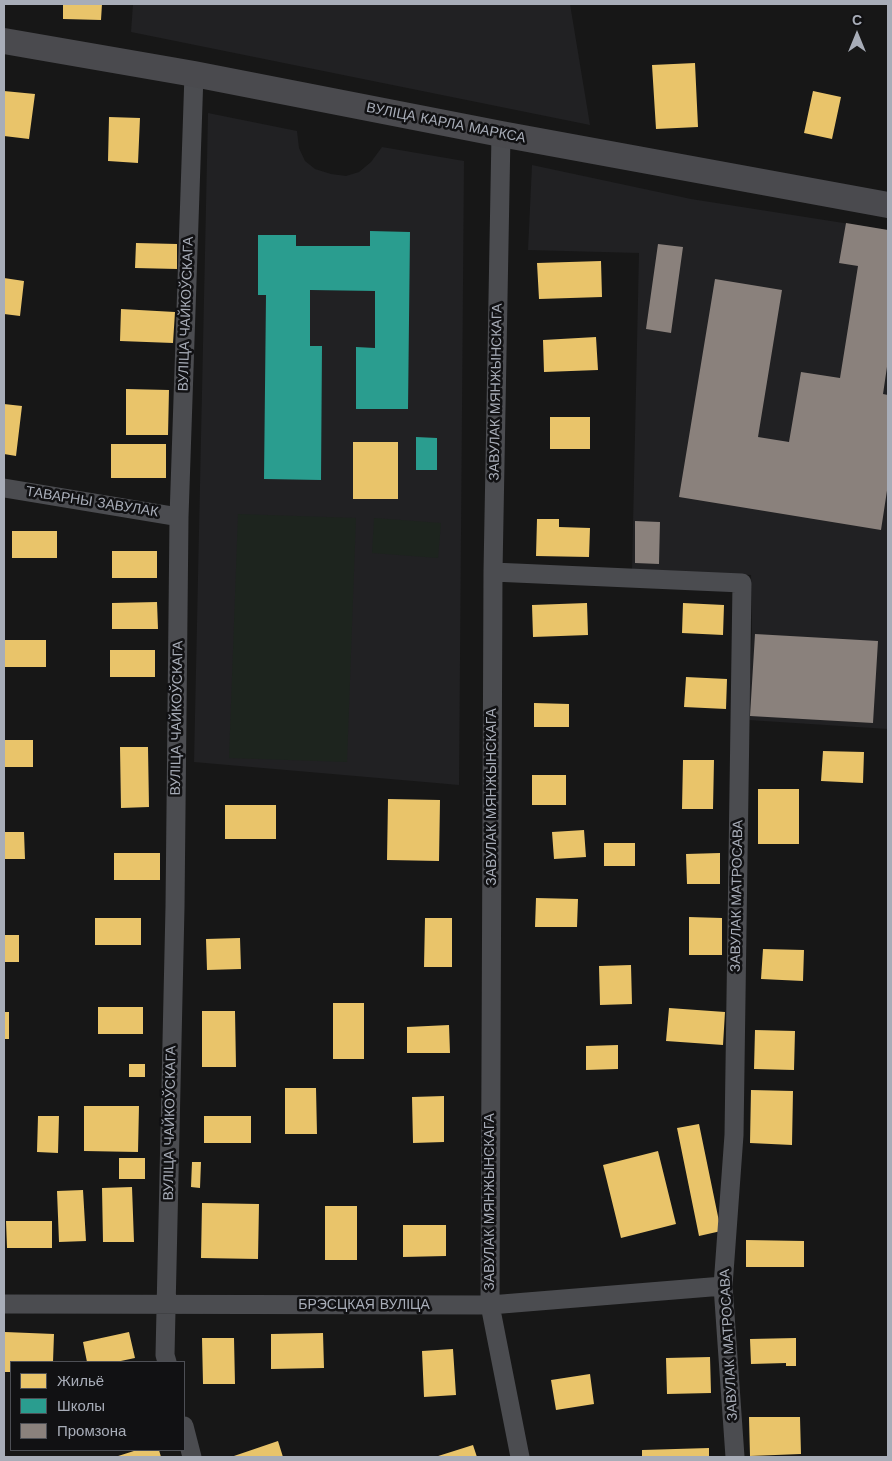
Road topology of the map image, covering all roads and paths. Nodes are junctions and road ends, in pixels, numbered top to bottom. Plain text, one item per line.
1 (4, 41) edge
2 (194, 74) junction
3 (501, 134) junction
4 (888, 205) edge
5 (4, 488) edge
6 (179, 517) junction
7 (493, 572) junction
8 (723, 1286) junction
9 (4, 1304) edge
10 (490, 1305) junction
11 (166, 1306) junction
12 (167, 1361) edge
13 (185, 1430) edge
14 (192, 1457) edge
15 (520, 1457) edge
16 (735, 1457) edge

1 - 2 main road, ВУЛІЦА КАРЛА МАРКСА
2 - 3 main road, ВУЛІЦА КАРЛА МАРКСА
2 - 6 street, ВУЛІЦА ЧАЙКОЎСКАГА
3 - 4 main road, ВУЛІЦА КАРЛА МАРКСА
3 - 7 street, ЗАВУЛАК МЯНЖЫНСКАГА
5 - 6 street, ТАВАРНЫ ЗАВУЛАК
6 - 11 street, ВУЛІЦА ЧАЙКОЎСКАГА
7 - 8 street, ЗАВУЛАК МАТРОСАВА
7 - 10 street, ЗАВУЛАК МЯНЖЫНСКАГА
8 - 10 street, БРЭСЦКАЯ ВУЛІЦА
8 - 16 street, ЗАВУЛАК МАТРОСАВА
9 - 11 street, БРЭСЦКАЯ ВУЛІЦА
10 - 11 street, БРЭСЦКАЯ ВУЛІЦА
10 - 15 street, ЗАВУЛАК МЯНЖЫНСКАГА
11 - 12 street, ВУЛІЦА ЧАЙКОЎСКАГА
13 - 14 street

